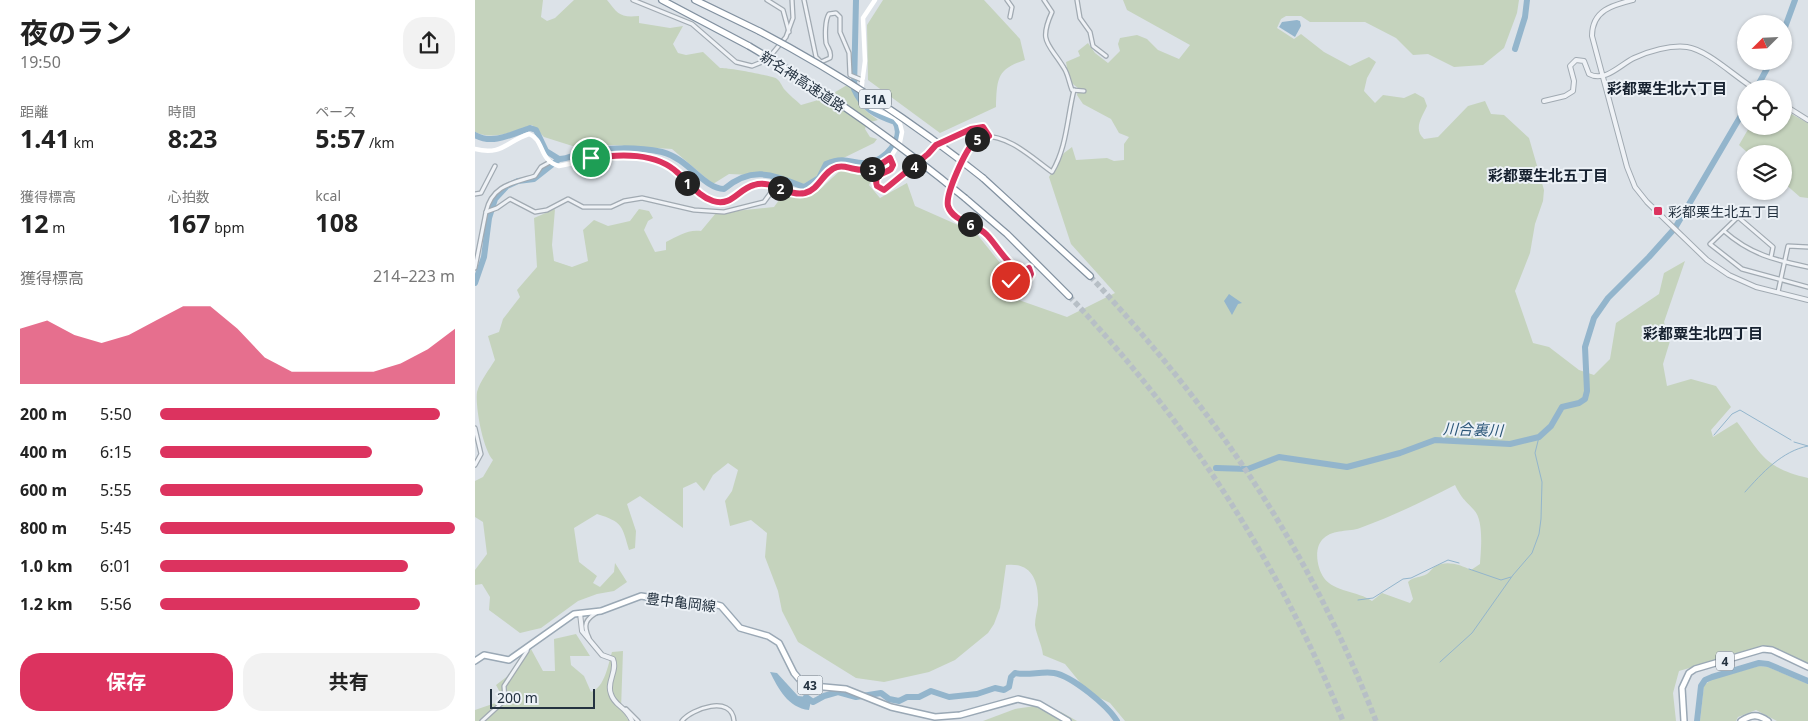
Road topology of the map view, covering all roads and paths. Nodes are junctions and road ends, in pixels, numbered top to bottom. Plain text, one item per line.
1 (633, 0) edge
2 (660, 0) edge
3 (695, 0) edge
4 (767, 0) edge
5 (792, 0) edge
6 (804, 0) edge
7 (875, 0) edge
8 (1007, 0) edge
9 (1045, 0) edge
10 (1077, 0) edge
11 (1633, 0) edge
12 (1010, 17) dead end
13 (789, 32) junction
14 (1106, 56) dead end
15 (1601, 76) junction
16 (861, 80) junction
17 (1739, 80) edge
18 (1074, 90) junction
19 (1084, 91) dead end
20 (1543, 102) dead end
21 (1792, 111) edge
22 (1808, 120) edge
23 (989, 136) junction
24 (475, 149) edge
25 (890, 158) junction
26 (552, 163) junction
27 (495, 166) dead end
28 (775, 186) junction
29 (475, 194) edge
30 (486, 212) junction
31 (1723, 231) junction
32 (1808, 248) edge
33 (1771, 257) junction
34 (1784, 261) junction
35 (1808, 267) edge
36 (475, 268) edge
37 (1091, 276) tunnel mouth
38 (1780, 280) junction
39 (1808, 287) edge
40 (1026, 288) dead end
41 (1778, 292) junction
42 (1069, 296) tunnel mouth
43 (1808, 300) edge
44 (475, 428) edge
45 (475, 465) edge
46 (601, 611) junction
47 (580, 613) junction
48 (589, 638) junction
49 (527, 646) junction
50 (475, 661) edge
51 (1808, 667) edge
52 (627, 709) junction
53 (482, 721) edge
54 (632, 721) edge
55 (638, 721) edge
56 (682, 721) edge
57 (734, 721) edge
58 (1068, 721) edge
59 (1684, 721) edge
60 (1741, 721) edge
61 (1769, 721) edge

1 - 13 street
2 - 42 highway, 新名神高速道路 / E1A, bridge
3 - 37 highway, 新名神高速道路 / E1A, bridge
4 - 13 street
5 - 13 street
6 - 16 street
7 - 16 main road
8 - 12 street
9 - 18 street
10 - 14 street
11 - 15 street
15 - 17 street
15 - 20 street
15 - 41 street
16 - 25 main road
18 - 19 street
18 - 23 street
21 - 22 street
23 - 25 street
23 - 40 street
24 - 26 main road
25 - 28 main road
26 - 28 main road
26 - 30 street
27 - 29 street
28 - 30 street
30 - 36 street
31 - 33 street
31 - 33 street
31 - 38 street
32 - 34 street
33 - 34 street
34 - 35 street
34 - 38 street
38 - 39 street
38 - 41 street
41 - 43 street
44 - 45 street
46 - 47 main road, 豊中亀岡線 / 43
46 - 48 street
46 - 58 main road, 豊中亀岡線 / 43
47 - 48 street
47 - 49 main road, 豊中亀岡線 / 43
48 - 52 street
49 - 50 main road, 豊中亀岡線 / 43
49 - 53 street
51 - 59 main road, 4
52 - 54 street
52 - 55 street
56 - 57 street
60 - 61 main road

